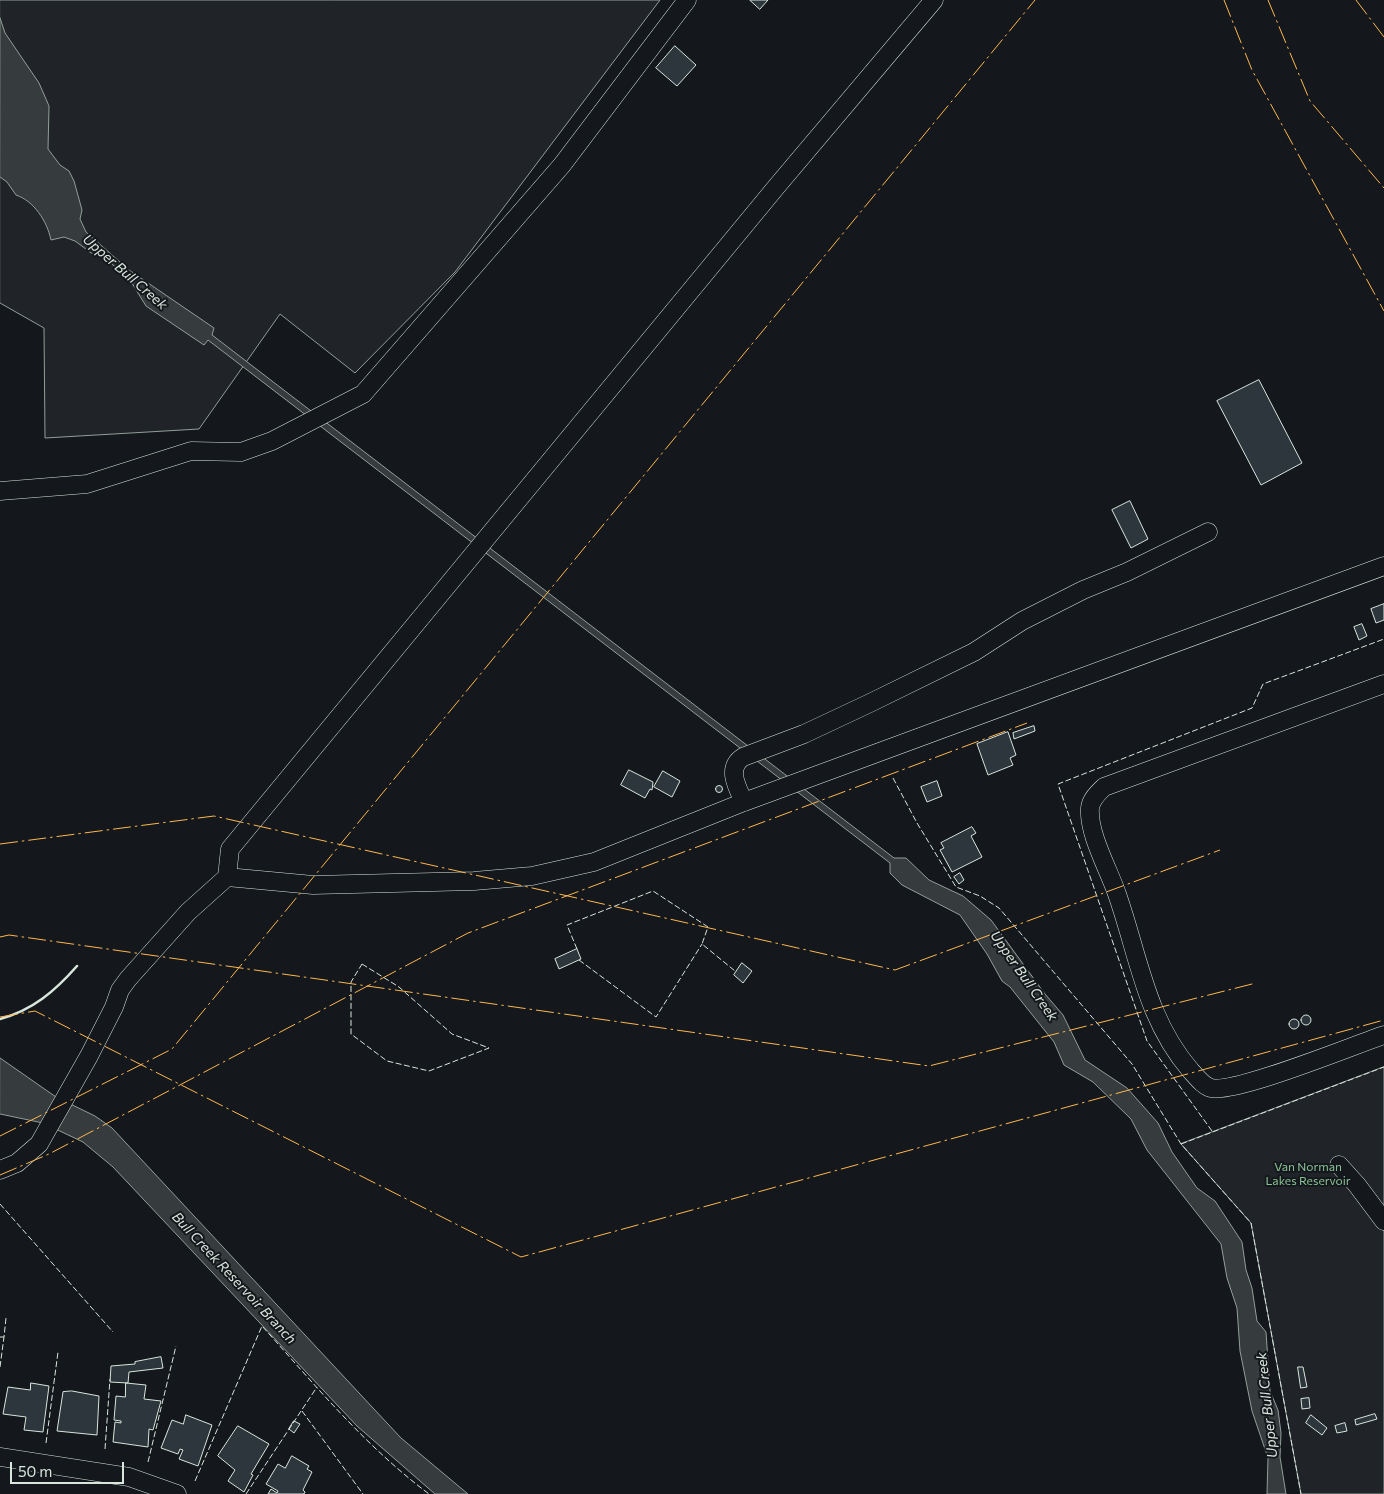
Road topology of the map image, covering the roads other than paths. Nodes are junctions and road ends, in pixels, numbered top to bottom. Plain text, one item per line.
1 (687, 0) edge
2 (934, 0) edge
3 (0, 491) edge
4 (1208, 532) dead end
5 (1384, 566) edge
6 (1384, 684) edge
7 (744, 802) junction
8 (227, 877) junction
9 (1384, 1035) edge
10 (1339, 1165) dead end
11 (0, 1170) edge
12 (1384, 1222) edge
13 (0, 1457) edge
14 (177, 1494) edge

1 - 3 street
2 - 8 street
4 - 7 street
5 - 7 street
6 - 9 street
7 - 8 street
8 - 11 street
10 - 12 street
13 - 14 street

